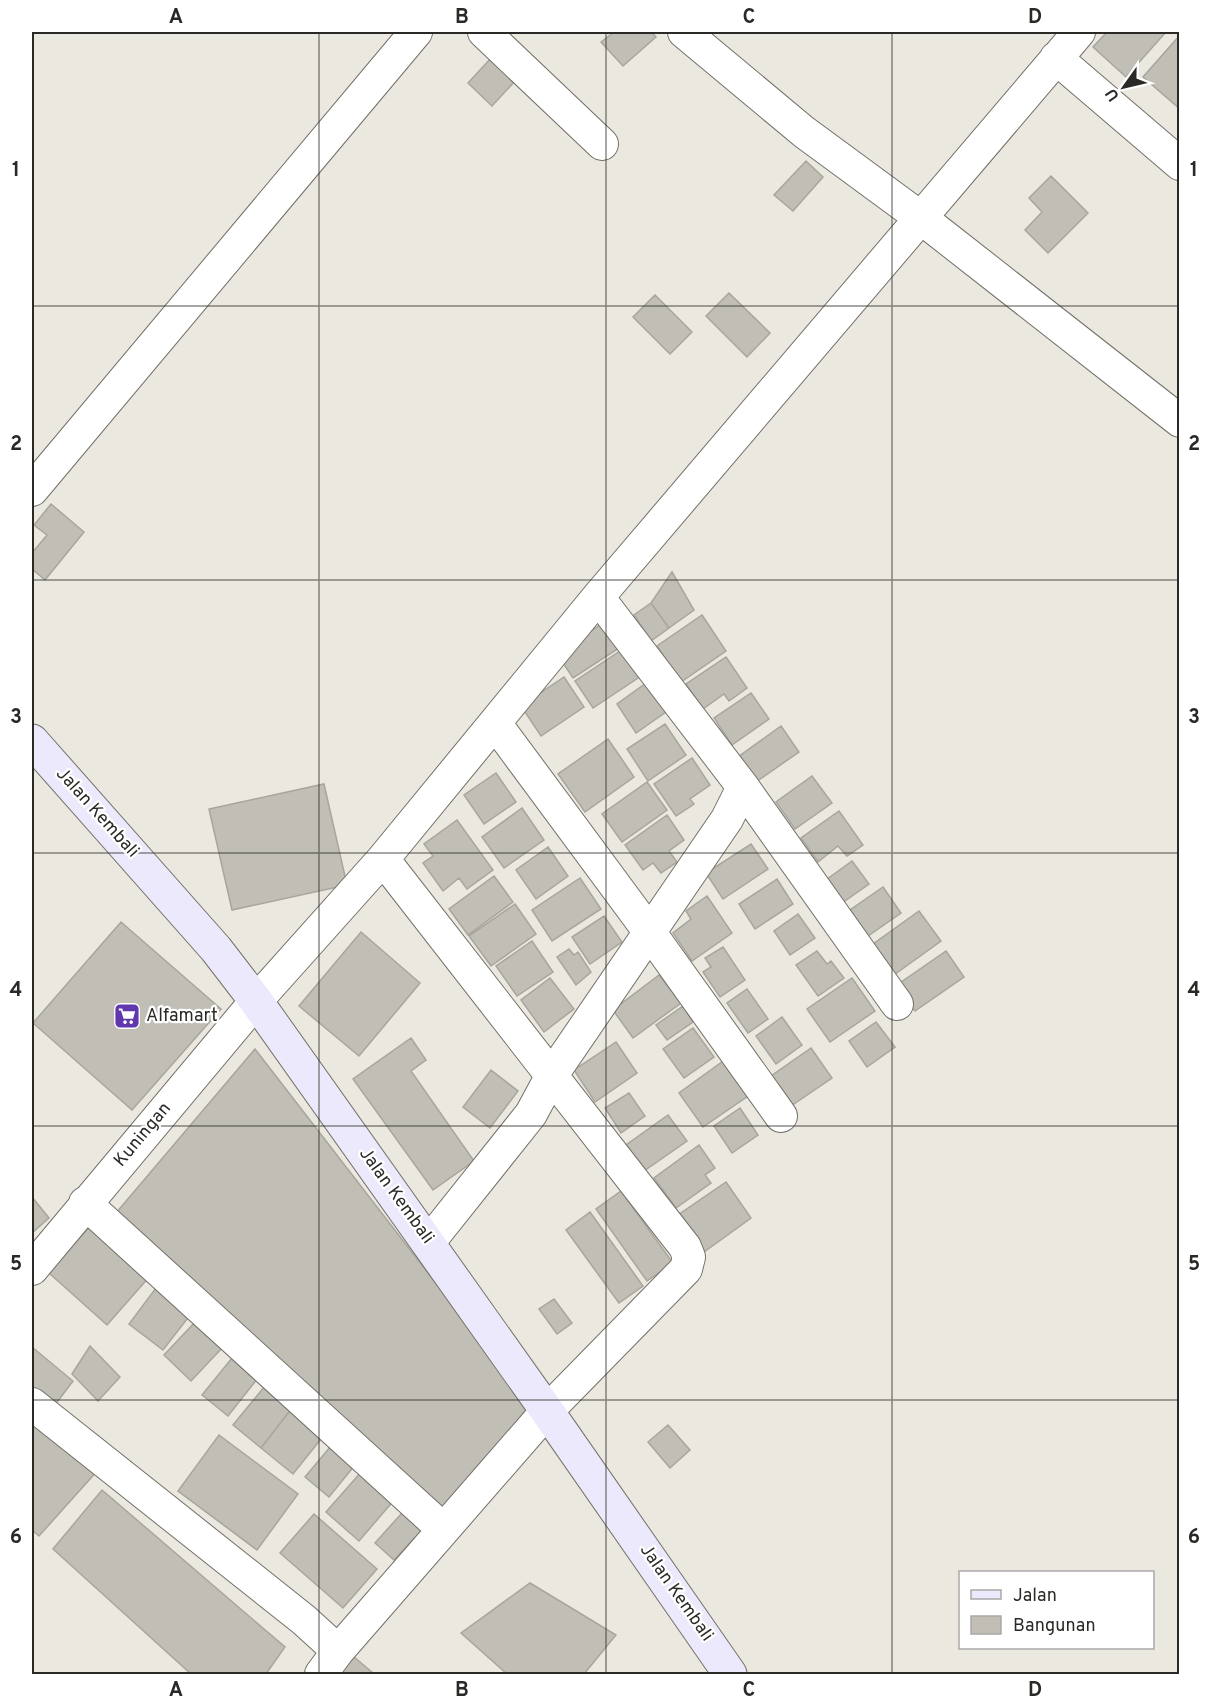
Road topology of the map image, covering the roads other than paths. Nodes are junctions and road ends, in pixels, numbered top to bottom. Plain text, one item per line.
1 (416, 32) edge
2 (484, 32) edge
3 (684, 32) edge
4 (1079, 32) edge
5 (1056, 58) junction
6 (602, 144) dead end
7 (1179, 164) edge
8 (921, 218) junction
9 (1179, 421) edge
10 (32, 490) edge
11 (598, 597) junction
12 (495, 723) junction
13 (32, 741) edge
14 (743, 787) junction
15 (383, 859) junction
16 (651, 934) junction
17 (256, 1001) junction
18 (897, 1004) dead end
19 (552, 1075) junction
20 (781, 1116) dead end
21 (85, 1203) junction
22 (429, 1242) junction
23 (32, 1269) edge
24 (32, 1404) edge
25 (548, 1411) junction
26 (443, 1529) junction
27 (330, 1663) edge
28 (730, 1674) edge

1 - 10 street
2 - 6 street
3 - 8 street
4 - 5 street, Kuningan
5 - 7 street
5 - 8 street, Kuningan
8 - 9 street
8 - 11 street, Kuningan
11 - 12 street, Kuningan
11 - 14 street
12 - 15 street, Kuningan
12 - 16 street
13 - 17 street, Jalan Kembali
14 - 16 street
14 - 18 street
15 - 17 street, Kuningan
15 - 19 street
16 - 19 street
16 - 20 street
17 - 21 street, Kuningan
17 - 22 street, Jalan Kembali
19 - 22 street
19 - 25 street
21 - 23 street, Kuningan
21 - 26 street
22 - 25 street, Jalan Kembali
24 - 27 street
25 - 26 street
25 - 28 street, Jalan Kembali
26 - 27 street

